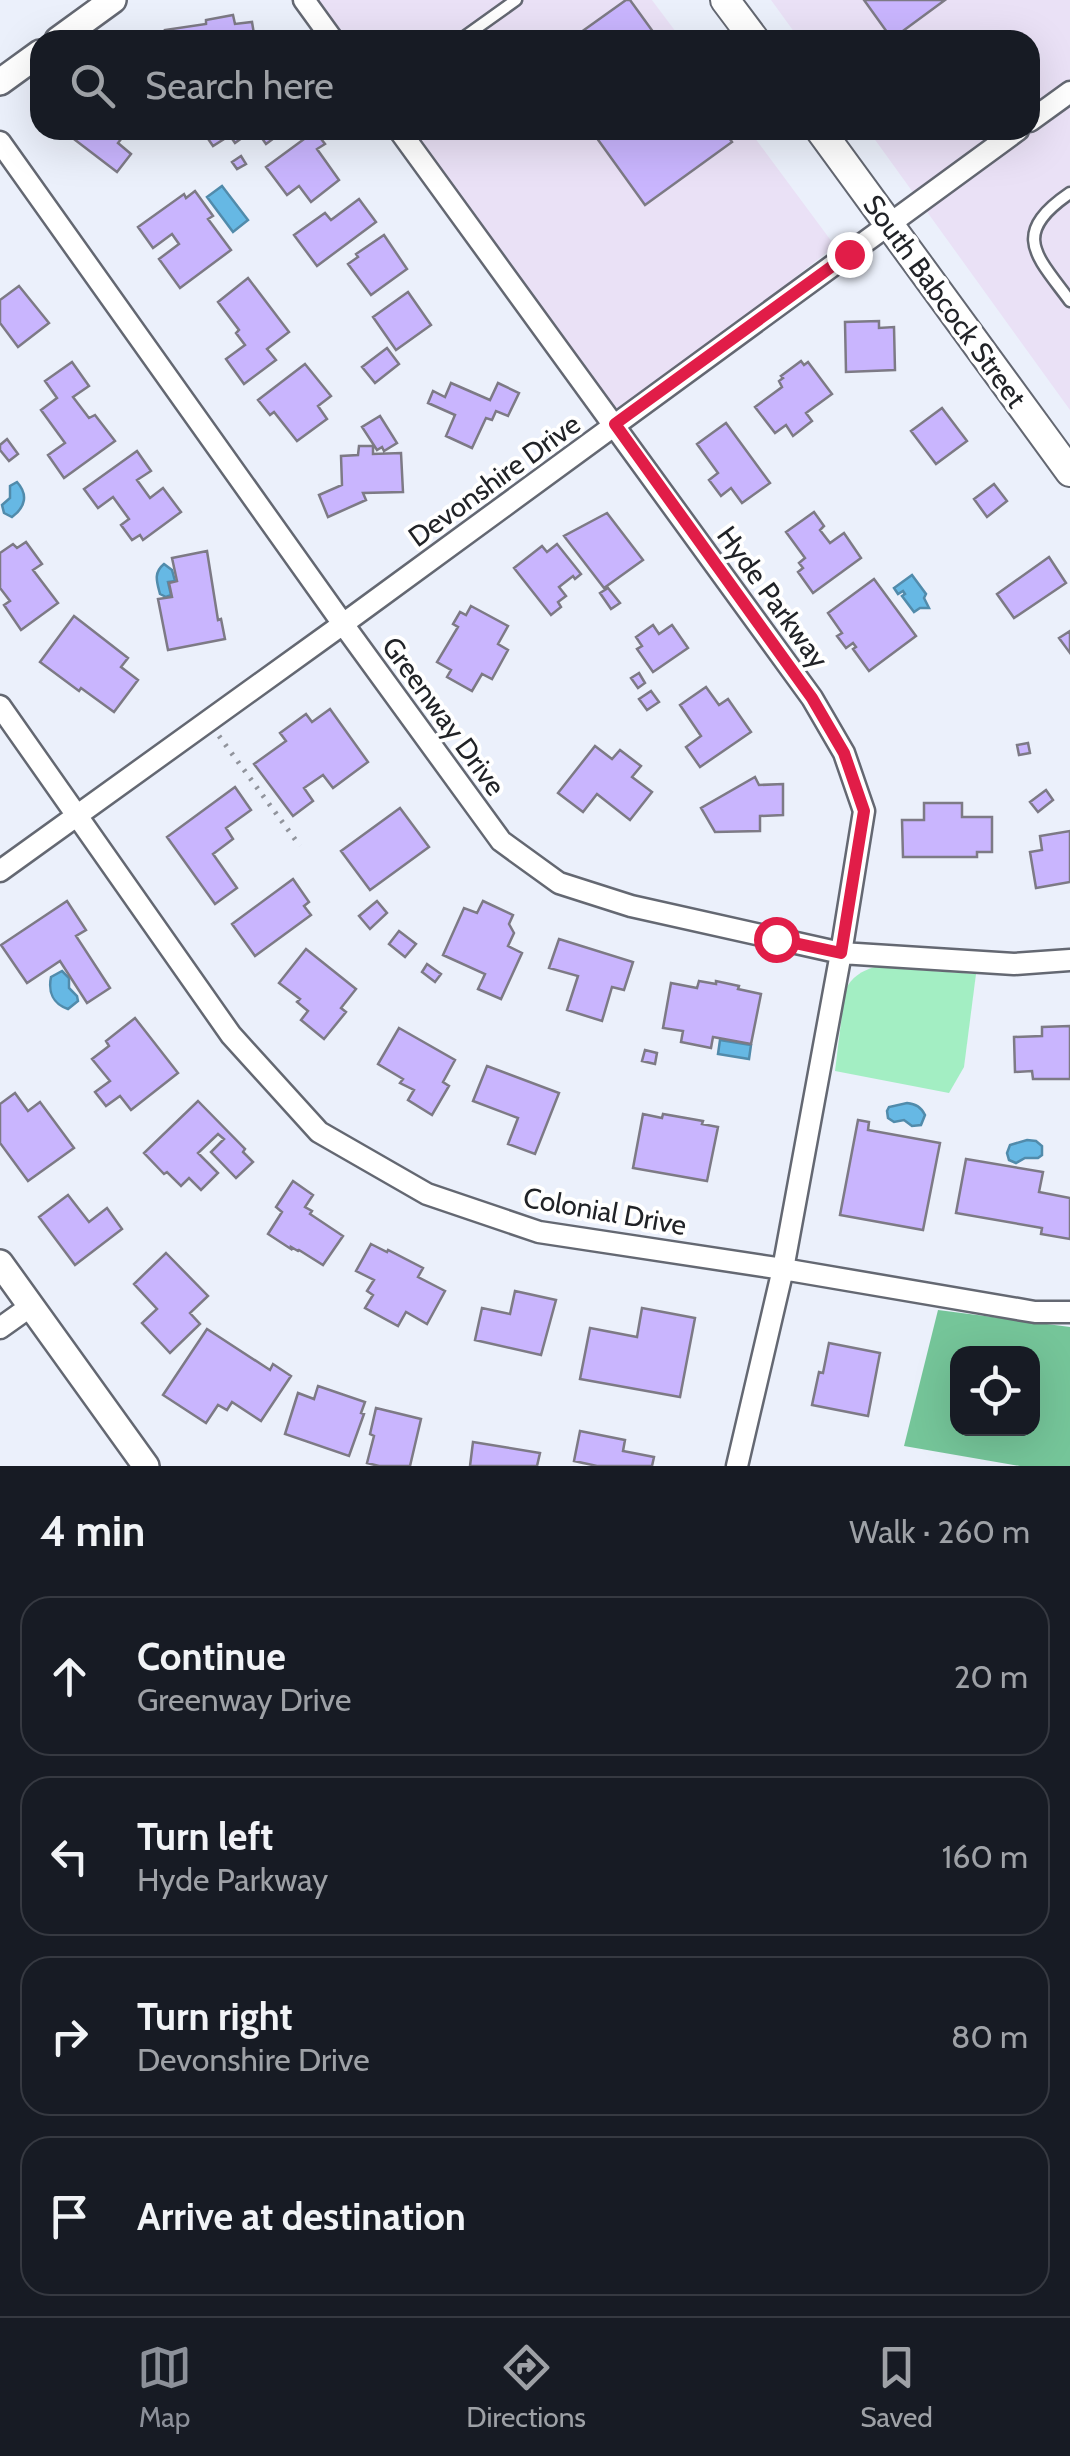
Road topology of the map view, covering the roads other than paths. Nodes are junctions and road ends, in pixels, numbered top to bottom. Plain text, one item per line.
1 (113, 0) edge
2 (304, 0) edge
3 (516, 0) edge
4 (736, 4) edge
5 (72, 30) edge
6 (326, 30) edge
7 (474, 30) edge
8 (749, 30) edge
9 (30, 60) edge
10 (0, 82) edge
11 (1070, 92) edge
12 (1040, 114) edge
13 (406, 140) edge
14 (827, 140) edge
15 (1004, 140) edge
16 (0, 142) edge
17 (1070, 193) edge
18 (889, 224) junction
19 (1070, 302) edge
20 (615, 424) junction
21 (1070, 472) edge
22 (343, 624) junction
23 (0, 706) edge
24 (78, 816) junction
25 (0, 871) edge
26 (841, 953) junction
27 (1070, 960) edge
28 (1, 1268) edge
29 (783, 1269) junction
30 (31, 1306) junction
31 (1070, 1312) edge
32 (0, 1328) edge
33 (146, 1466) edge
34 (737, 1466) edge

1 - 5 street
2 - 6 street
3 - 7 lane
4 - 8 main road
9 - 10 street
11 - 12 street
13 - 20 street, Hyde Parkway
14 - 18 main road, South Babcock Street
15 - 18 street, Devonshire Drive
16 - 22 street, Greenway Drive
17 - 19 lane
18 - 20 street, Devonshire Drive
18 - 21 main road, South Babcock Street
20 - 22 street, Devonshire Drive
20 - 26 street, Hyde Parkway
22 - 24 street, Devonshire Drive
22 - 26 street, Greenway Drive
23 - 24 street, Colonial Drive
24 - 25 street, Devonshire Drive
24 - 29 street, Colonial Drive
26 - 27 street, Greenway Drive
26 - 29 street, Hyde Parkway
28 - 30 street
29 - 31 street, Colonial Drive
29 - 34 street, Hyde Parkway
30 - 32 street
30 - 33 street

